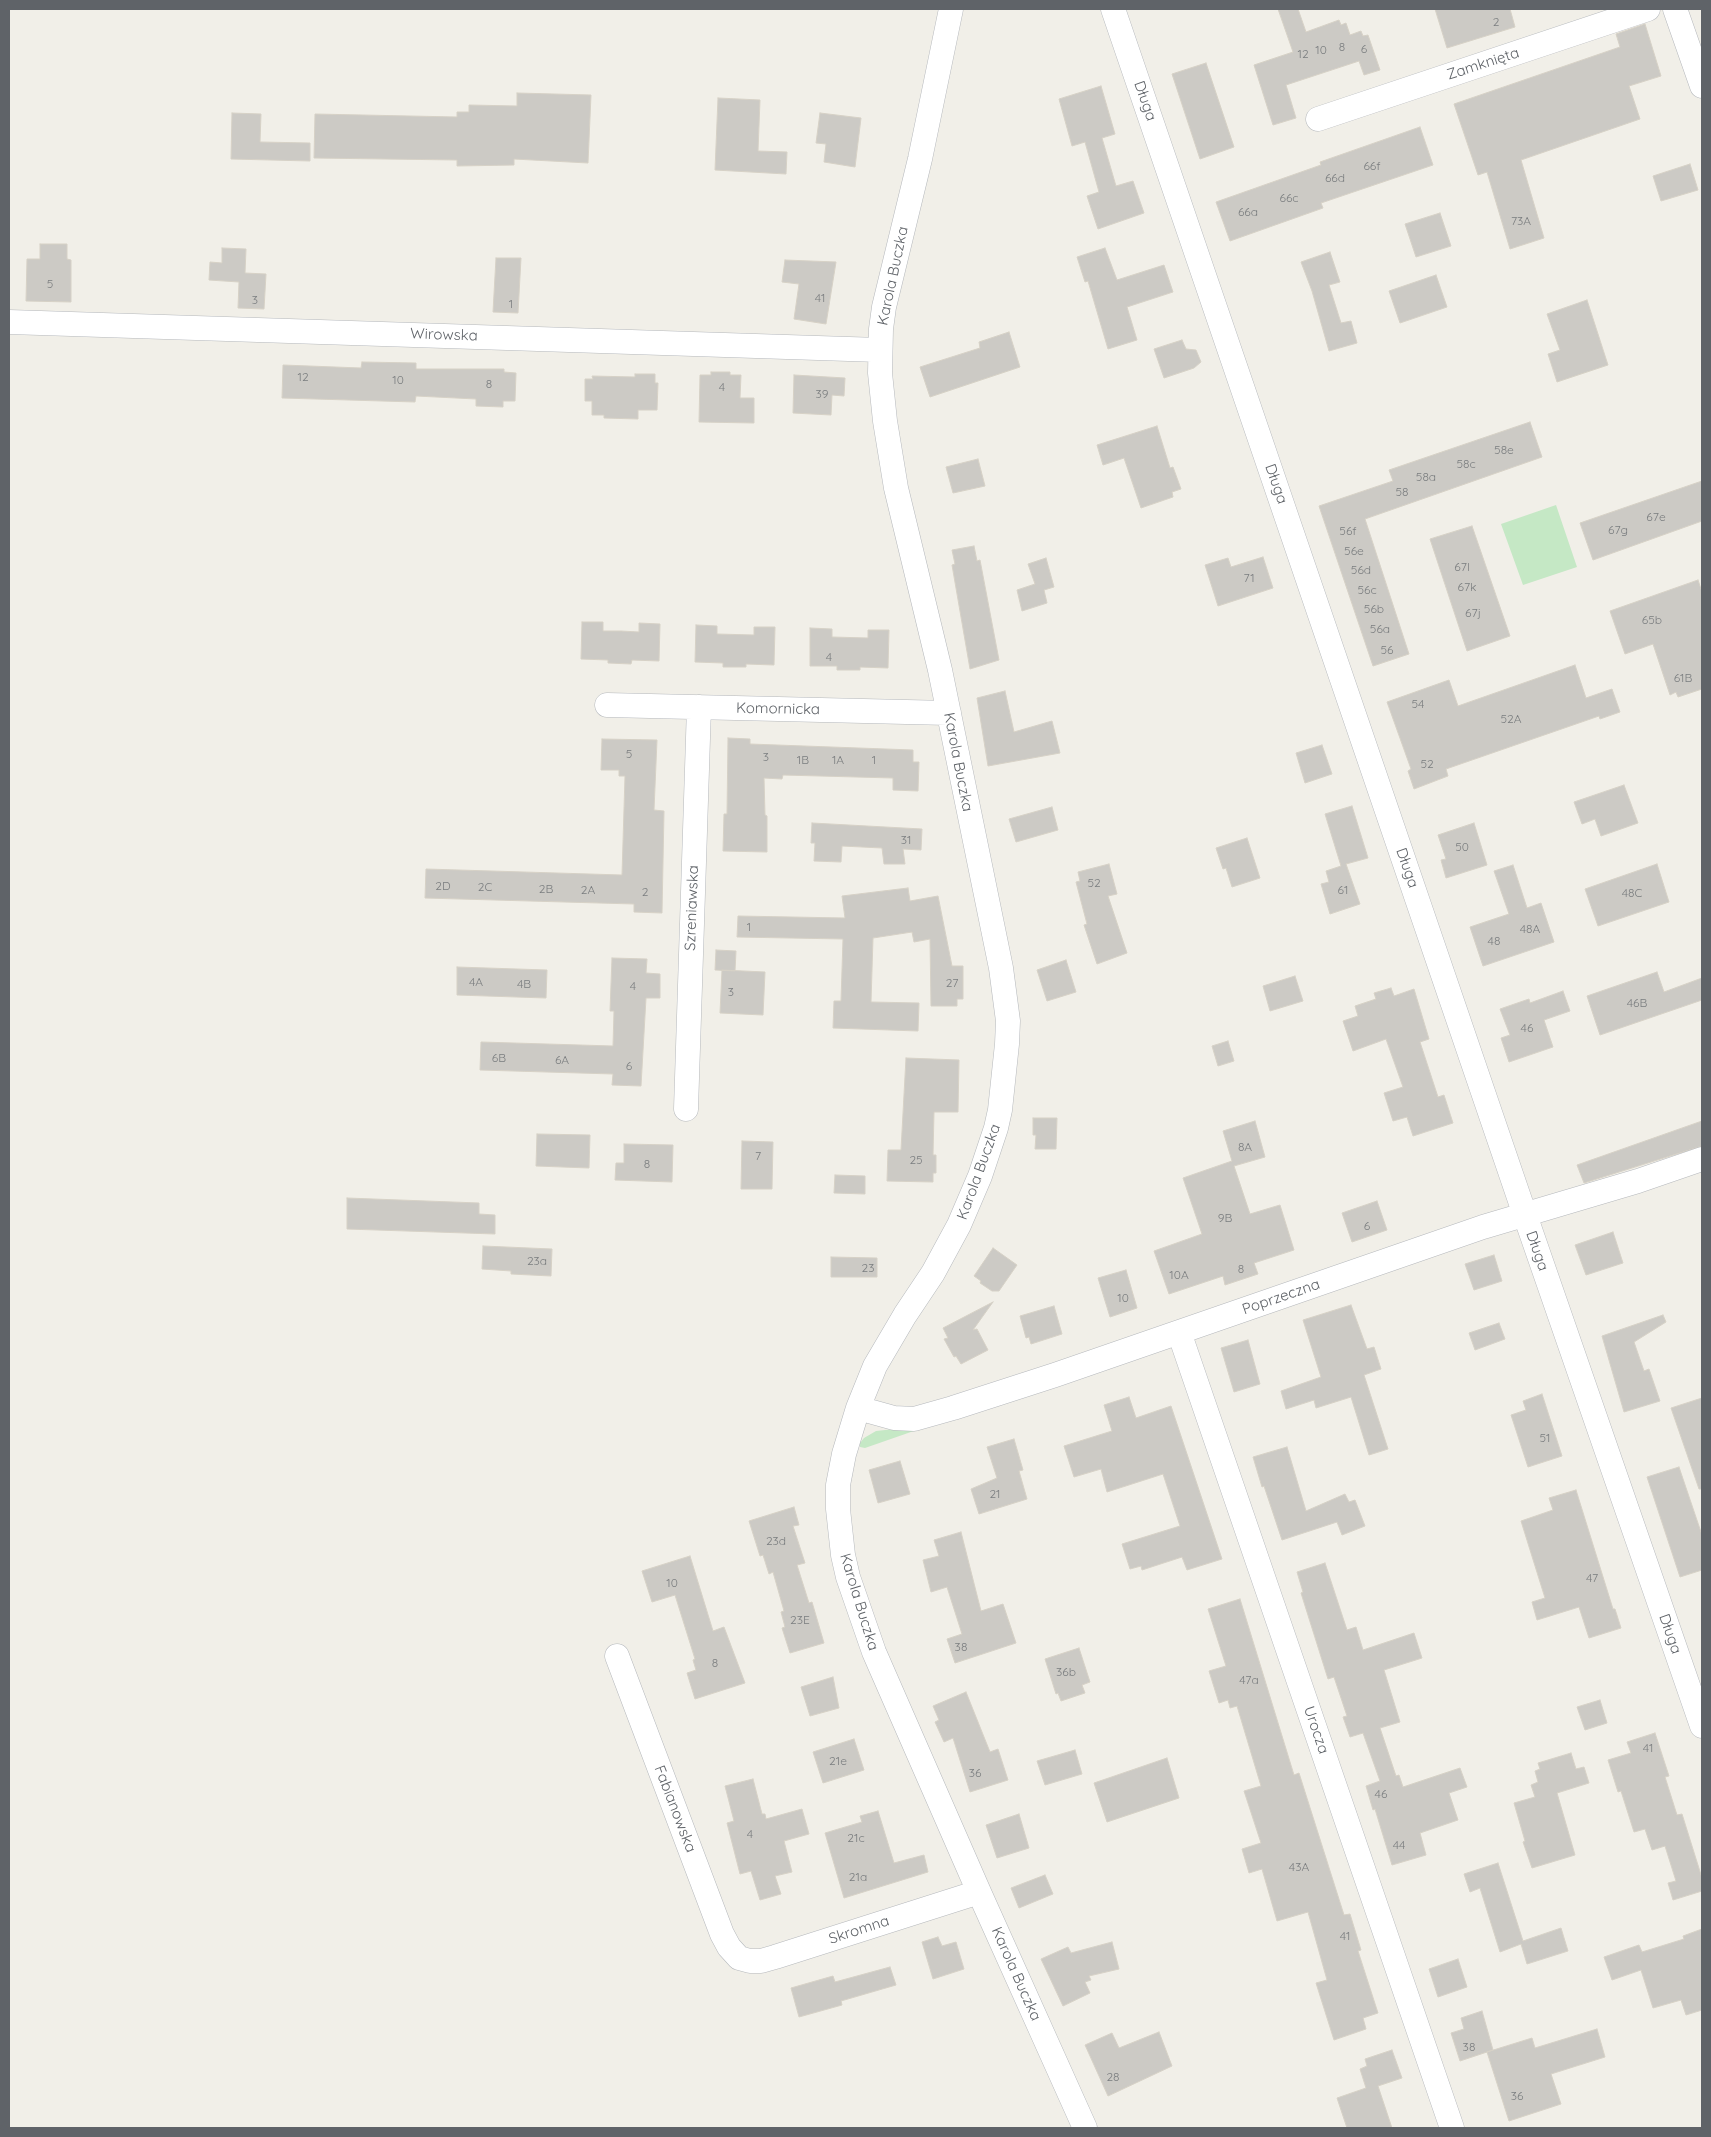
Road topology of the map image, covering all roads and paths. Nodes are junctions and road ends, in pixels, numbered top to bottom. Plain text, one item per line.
1 (951, 9) edge
2 (1113, 9) edge
3 (1648, 9) edge
4 (1675, 9) edge
5 (1702, 86) edge
6 (1318, 119) dead end
7 (9, 322) edge
8 (880, 350) junction
9 (607, 705) dead end
10 (699, 707) junction
11 (948, 713) junction
12 (686, 1109) dead end
13 (1702, 1159) edge
14 (1525, 1215) junction
15 (1179, 1332) junction
16 (858, 1408) junction
17 (617, 1656) dead end
18 (1702, 1726) edge
19 (979, 1892) junction
20 (739, 1958) joint
21 (1085, 2128) edge
22 (1452, 2128) edge

1 - 8 street, Karola Buczka
2 - 14 street, Długa
3 - 6 street, Zamknięta
4 - 5 street
7 - 8 street, Wirowska
8 - 11 street, Karola Buczka
9 - 10 street, Komornicka
10 - 11 street, Komornicka
10 - 12 street, Szreniawska
11 - 16 street, Karola Buczka
13 - 14 street, Poprzeczna
14 - 15 street, Poprzeczna
14 - 18 street, Długa
15 - 16 street, Poprzeczna
15 - 22 street, Urocza
16 - 19 street, Karola Buczka
17 - 20 street, Fabianowska
19 - 20 street, Skromna
19 - 21 street, Karola Buczka

